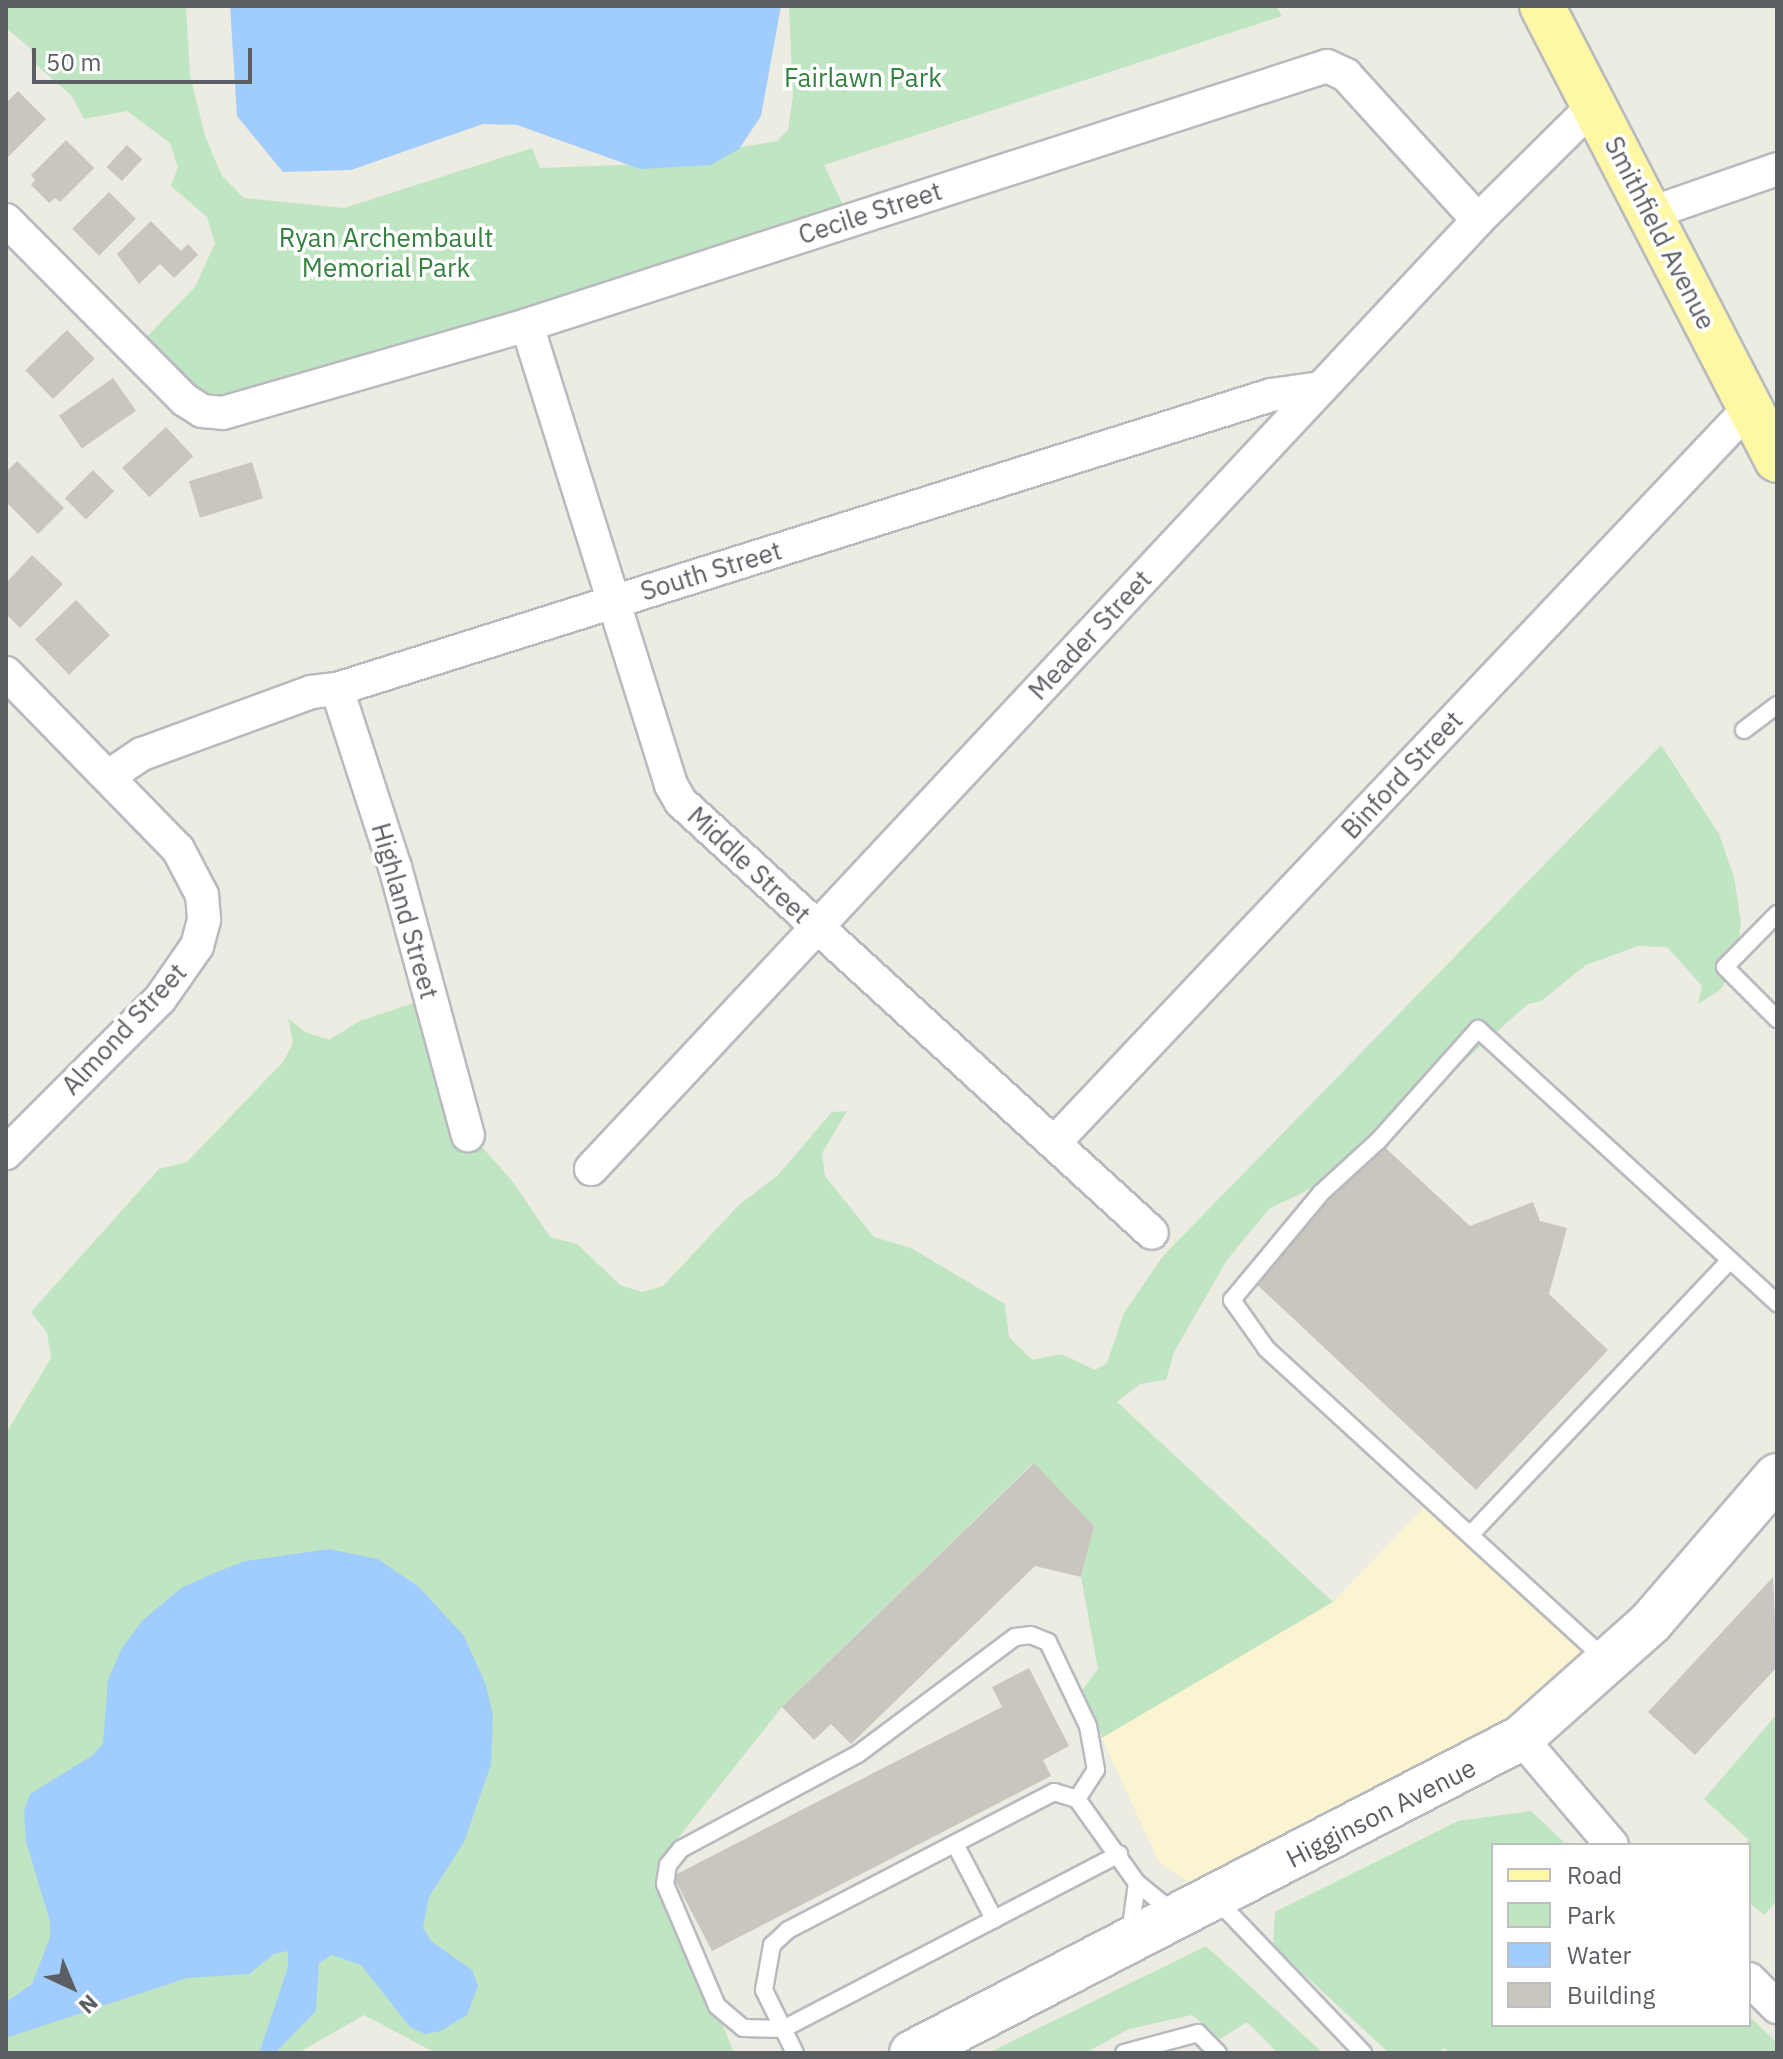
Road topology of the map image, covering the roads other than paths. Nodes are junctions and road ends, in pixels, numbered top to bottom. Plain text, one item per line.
1 (1542, 6) edge
2 (1593, 106) junction
3 (1777, 169) edge
4 (1651, 213) junction
5 (6, 220) edge
6 (1478, 220) junction
7 (527, 325) junction
8 (1321, 388) junction
9 (1749, 408) junction
10 (1777, 460) edge
11 (612, 602) junction
12 (6, 673) edge
13 (337, 689) junction
14 (1777, 705) edge
15 (1744, 730) dead end
16 (109, 776) junction
17 (1777, 914) edge
18 (816, 928) junction
19 (1777, 1019) edge
20 (468, 1135) dead end
21 (10, 1142) edge
22 (1054, 1143) junction
23 (591, 1169) dead end
24 (1152, 1233) dead end
25 (1730, 1260) junction
26 (1777, 1303) edge
27 (1777, 1476) edge
28 (1473, 1532) junction
29 (1609, 1662) junction
30 (1521, 1738) junction
31 (1077, 1799) junction
32 (1610, 1843) edge
33 (955, 1844) junction
34 (1119, 1854) junction
35 (1137, 1883) junction
36 (1196, 1906) junction
37 (994, 1919) junction
38 (1129, 1942) junction
39 (1751, 1981) edge
40 (1777, 2007) edge
41 (783, 2029) junction
42 (795, 2053) edge
43 (912, 2053) edge
44 (1124, 2053) edge
45 (1218, 2053) edge
46 (1363, 2053) edge

1 - 2 main road, Smithfield Avenue
2 - 4 main road, Smithfield Avenue
2 - 6 street, Meader Street
3 - 4 street
4 - 9 main road, Smithfield Avenue
5 - 7 street, Cecile Street
6 - 7 street, Cecile Street
6 - 8 street, Meader Street
7 - 11 street, Middle Street
8 - 11 street, South Street
8 - 18 street, Meader Street
9 - 10 main road, Smithfield Avenue
9 - 22 street, Binford Street
11 - 13 street, South Street
11 - 18 street, Middle Street
12 - 16 street, Almond Street
13 - 16 street, South Street
13 - 20 street, Highland Street
14 - 15 lane
16 - 21 street, Almond Street
17 - 19 lane
18 - 22 street, Middle Street
18 - 23 street, Meader Street
22 - 24 street, Middle Street
25 - 26 lane
25 - 28 lane
25 - 28 lane
27 - 29 street, Higginson Avenue
28 - 29 lane
29 - 30 street, Higginson Avenue
30 - 32 street
30 - 36 street, Higginson Avenue
31 - 33 lane
31 - 34 lane
31 - 41 lane
33 - 37 lane
33 - 41 lane
34 - 35 lane
34 - 37 lane
35 - 36 lane
35 - 38 lane
36 - 38 street, Higginson Avenue
36 - 46 lane
37 - 41 lane
38 - 43 street, Higginson Avenue
39 - 40 street
41 - 42 lane
44 - 45 lane

